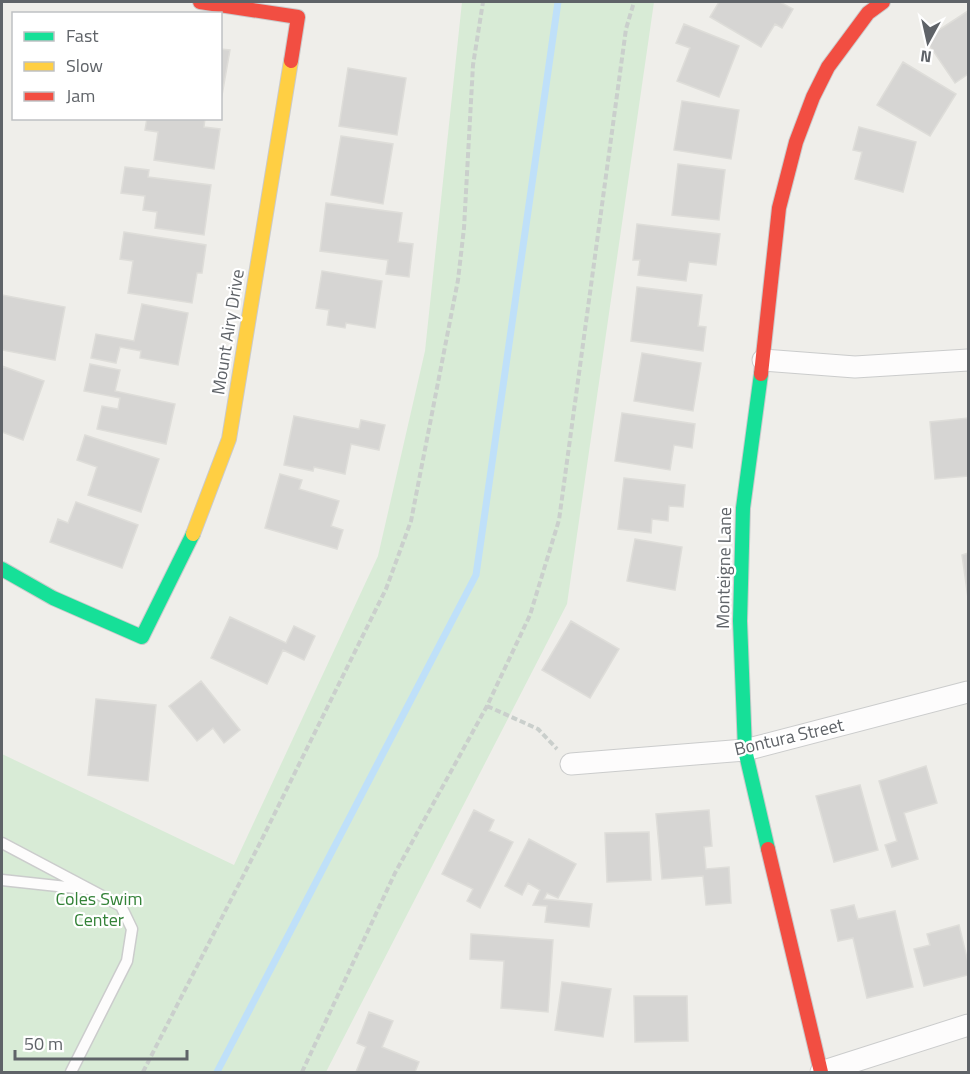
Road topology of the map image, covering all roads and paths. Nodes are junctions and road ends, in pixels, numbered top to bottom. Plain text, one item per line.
1 (200, 2) edge
2 (483, 2) edge
3 (634, 2) edge
4 (883, 2) edge
5 (762, 360) junction
6 (969, 360) edge
7 (2, 569) edge
8 (969, 692) edge
9 (487, 706) junction
10 (746, 750) junction
11 (571, 764) joint
12 (2, 843) edge
13 (2, 880) edge
14 (91, 890) junction
15 (969, 1025) edge
16 (71, 1072) edge
17 (143, 1072) edge
18 (302, 1072) edge
19 (821, 1072) edge

1 - 7 street, Mount Airy Drive
2 - 17 path
3 - 9 path
4 - 5 street, Monteigne Lane
5 - 6 street
5 - 10 street, Monteigne Lane
8 - 10 street, Bontura Street
9 - 11 path
9 - 18 path
10 - 11 street, Bontura Street
10 - 19 street, Monteigne Lane
12 - 14 lane
13 - 14 lane
14 - 16 lane
15 - 19 street

